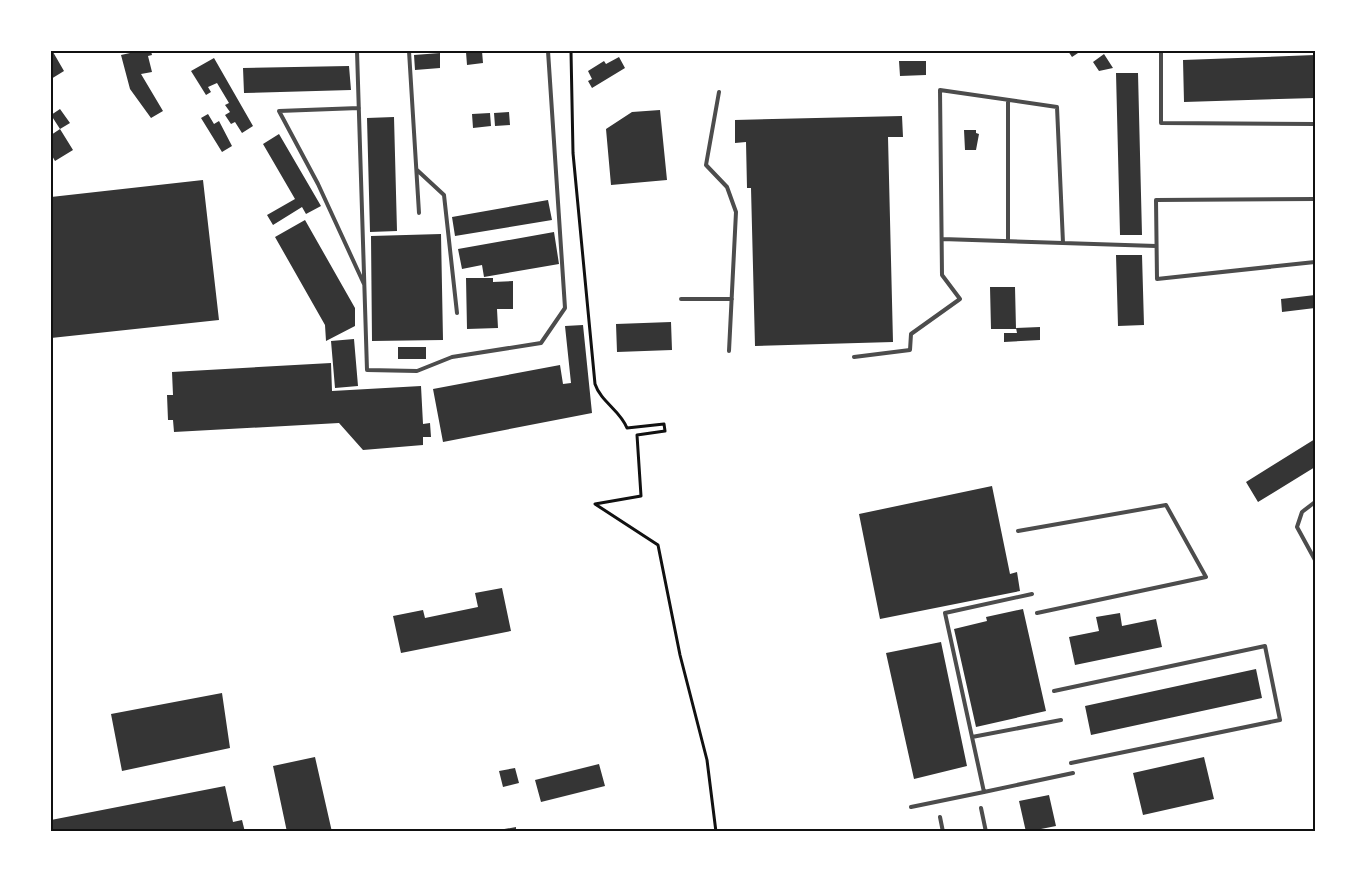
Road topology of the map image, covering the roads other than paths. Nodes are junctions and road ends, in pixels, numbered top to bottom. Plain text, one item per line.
1 (357, 51) edge
2 (409, 51) edge
3 (548, 51) edge
4 (1161, 51) edge
5 (719, 92) dead end
6 (1008, 100) junction
7 (359, 108) junction
8 (1315, 124) edge
9 (416, 169) junction
10 (1315, 199) edge
11 (419, 213) dead end
12 (942, 239) junction
13 (1008, 241) junction
14 (1063, 243) junction
15 (1156, 246) junction
16 (1315, 262) edge
17 (365, 285) junction
18 (681, 298) dead end
19 (732, 299) junction
20 (457, 313) dead end
21 (729, 351) dead end
22 (854, 357) dead end
23 (1315, 502) edge
24 (1018, 531) dead end
25 (1315, 560) edge
26 (1032, 594) dead end
27 (1037, 613) dead end
28 (1054, 691) dead end
29 (1061, 720) dead end
30 (972, 737) junction
31 (1071, 763) dead end
32 (1073, 773) dead end
33 (984, 792) junction
34 (911, 807) dead end
35 (981, 808) dead end
36 (940, 817) dead end
37 (943, 832) edge
38 (986, 832) edge

1 - 7 lane
2 - 9 lane
3 - 17 lane
4 - 8 lane
5 - 19 lane
6 - 12 lane
6 - 13 lane
6 - 14 lane
7 - 17 lane
7 - 17 lane
9 - 11 lane
9 - 20 lane
10 - 15 lane
12 - 13 lane
12 - 22 lane
13 - 14 lane
14 - 15 lane
15 - 16 lane
18 - 19 lane
19 - 21 lane
23 - 25 lane
24 - 27 lane
26 - 30 lane
28 - 31 lane
29 - 30 lane
30 - 33 lane
32 - 33 lane
33 - 34 lane
35 - 38 lane
36 - 37 lane

